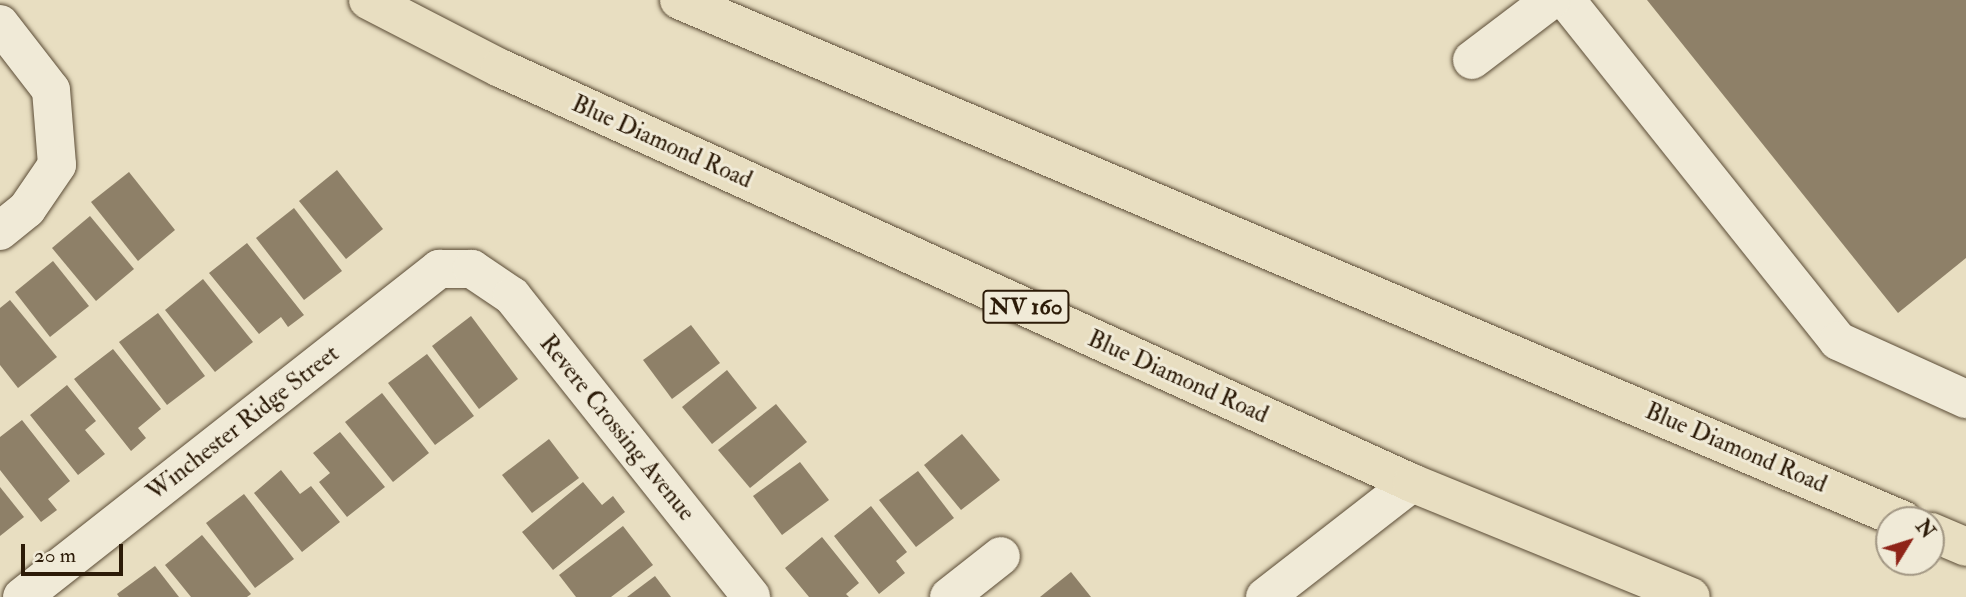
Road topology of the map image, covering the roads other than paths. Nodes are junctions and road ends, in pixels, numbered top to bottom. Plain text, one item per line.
1 (368, 0) edge
2 (679, 0) edge
3 (1551, 0) edge
4 (1566, 0) edge
5 (3, 28) edge
6 (1472, 60) dead end
7 (0, 231) edge
8 (471, 269) joint
9 (1966, 398) edge
10 (1412, 483) junction
11 (1875, 508) edge
12 (1945, 538) edge
13 (1966, 547) edge
14 (1001, 556) dead end
15 (22, 597) edge
16 (751, 597) edge
17 (949, 597) edge
18 (1265, 597) edge
19 (1691, 597) edge

1 - 10 highway, Blue Diamond Road / NV 160
2 - 11 highway, Blue Diamond Road
3 - 6 street
4 - 9 street
5 - 7 street
8 - 15 street, Winchester Ridge Street
8 - 16 street, Revere Crossing Avenue
10 - 18 street
10 - 19 highway, Blue Diamond Road / NV 160
12 - 13 highway
14 - 17 street

